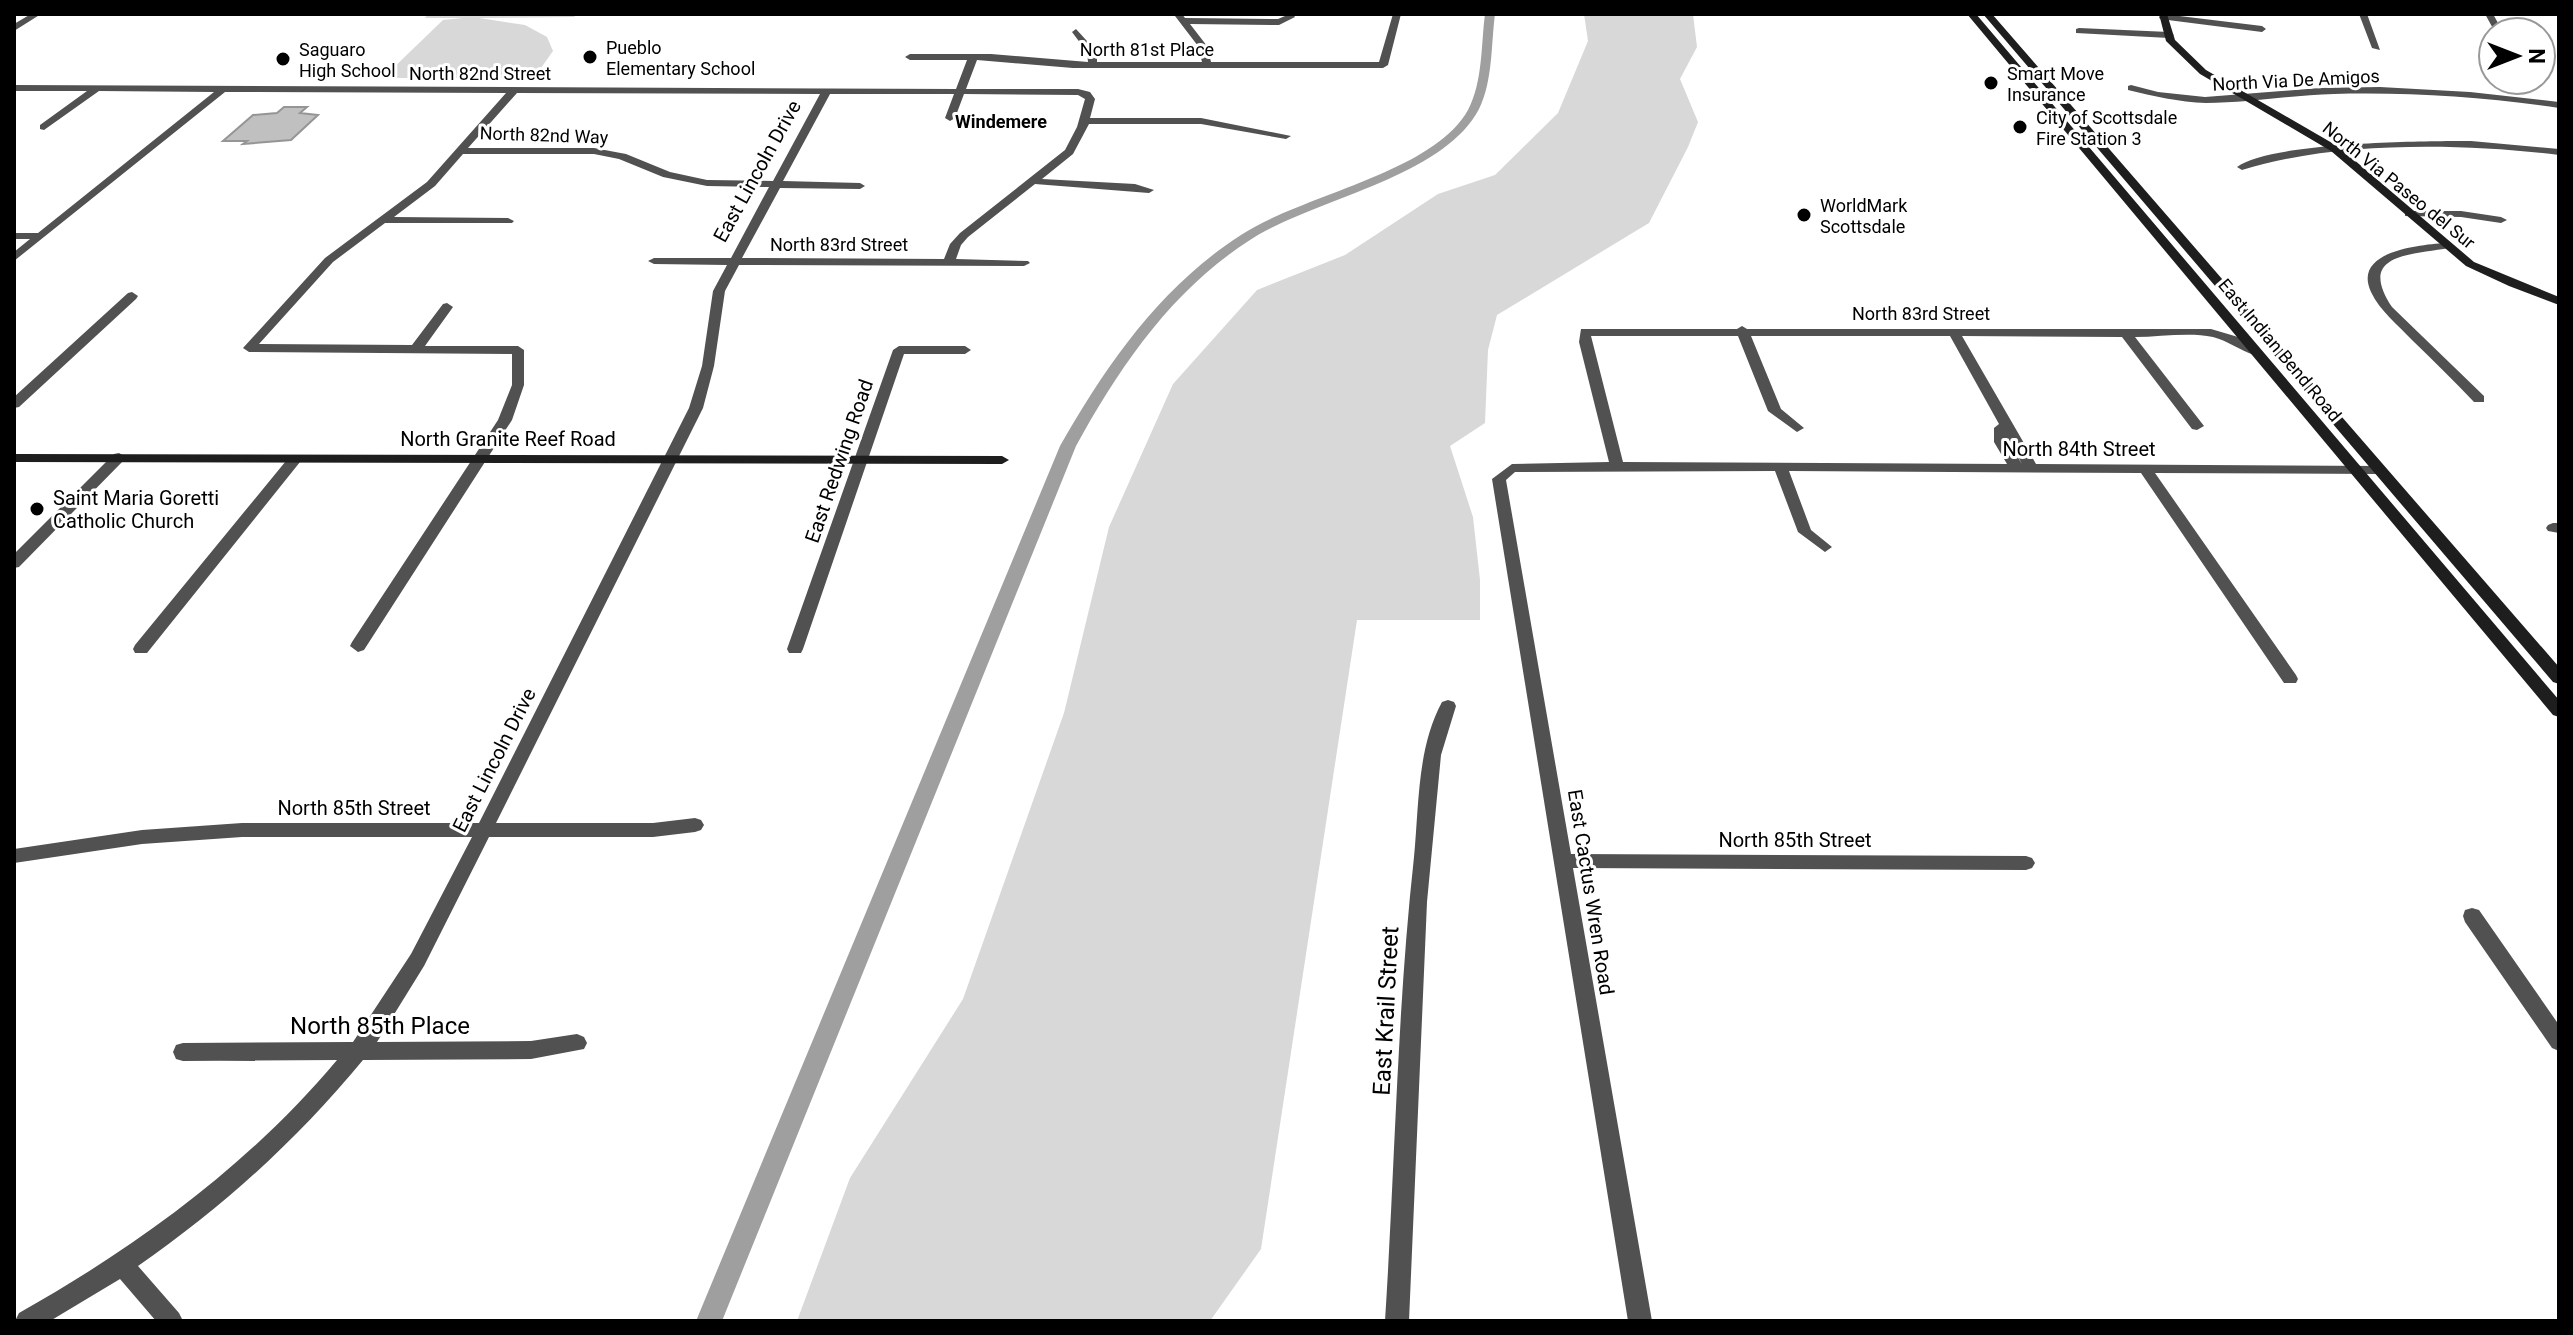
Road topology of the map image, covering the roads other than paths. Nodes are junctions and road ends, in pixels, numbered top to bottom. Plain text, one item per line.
1 (37, 14) edge
2 (1397, 14) edge
3 (1971, 14) edge
4 (1987, 14) edge
5 (2363, 14) edge
6 (2163, 16) edge
7 (1288, 17) edge
8 (1180, 18) edge
9 (14, 28) edge
10 (2262, 29) dead end
11 (2079, 31) dead end
12 (1076, 32) dead end
13 (2169, 35) junction
14 (2377, 48) dead end
15 (910, 57) dead end
16 (973, 57) junction
17 (1093, 65) junction
18 (1207, 65) junction
19 (14, 88) edge
20 (97, 88) junction
21 (224, 88) junction
22 (2131, 88) dead end
23 (515, 89) junction
24 (827, 90) junction
25 (960, 92) junction
26 (2249, 99) junction
27 (2559, 105) edge
28 (950, 118) dead end
29 (1085, 121) junction
30 (44, 127) dead end
31 (1286, 136) dead end
32 (2335, 149) junction
33 (461, 151) junction
34 (2559, 152) edge
35 (2242, 167) dead end
36 (1035, 181) junction
37 (774, 186) junction
38 (860, 186) dead end
39 (1149, 190) dead end
40 (2409, 214) junction
41 (385, 220) junction
42 (2501, 220) dead end
43 (508, 221) dead end
44 (14, 236) edge
45 (41, 236) junction
46 (2445, 246) junction
47 (14, 258) edge
48 (654, 261) dead end
49 (733, 261) junction
50 (949, 262) junction
51 (1024, 263) dead end
52 (132, 296) dead end
53 (2559, 301) edge
54 (447, 307) dead end
55 (1742, 330) junction
56 (1953, 331) junction
57 (2126, 333) junction
58 (416, 349) junction
59 (965, 350) dead end
60 (2254, 351) junction
61 (2479, 399) dead end
62 (14, 404) edge
63 (2007, 425) junction
64 (2197, 426) dead end
65 (1797, 428) dead end
66 (119, 457) junction
67 (14, 458) edge
68 (295, 459) junction
69 (480, 459) junction
70 (670, 459) junction
71 (862, 460) junction
72 (1002, 460) dead end
73 (1617, 466) junction
74 (1780, 467) junction
75 (2016, 468) junction
76 (2032, 469) junction
77 (2146, 470) junction
78 (2355, 470) junction
79 (2378, 470) junction
80 (1825, 547) dead end
81 (14, 563) edge
82 (358, 646) dead end
83 (141, 649) dead end
84 (795, 649) dead end
85 (2559, 678) edge
86 (2290, 679) dead end
87 (1448, 706) dead end
88 (2559, 711) edge
89 (695, 825) dead end
90 (484, 830) junction
91 (14, 856) edge
92 (1563, 861) junction
93 (2026, 863) dead end
94 (2472, 916) dead end
95 (2559, 1042) edge
96 (577, 1043) dead end
97 (183, 1052) dead end
98 (358, 1052) junction
99 (123, 1266) junction
100 (27, 1321) edge
101 (171, 1321) edge
102 (1397, 1321) edge
103 (1640, 1321) edge

1 - 9 street
2 - 18 street, North 81st Place
3 - 60 main road, East Indian Bend Road
4 - 79 main road, East Indian Bend Road
5 - 14 street
6 - 10 street
6 - 13 main road, North Via Paseo del Sur
7 - 8 street
8 - 18 street
11 - 13 street
12 - 17 street
13 - 26 main road, North Via Paseo del Sur
15 - 16 street, North 81st Place
16 - 17 street, North 81st Place
16 - 25 street
17 - 18 street, North 81st Place
19 - 20 street, North 82nd Street
20 - 21 street, North 82nd Street
20 - 30 street
21 - 23 street, North 82nd Street
21 - 45 street
22 - 26 street, North Via De Amigos
23 - 24 street, North 82nd Street
23 - 33 street
24 - 25 street, North 82nd Street
24 - 37 street, East Lincoln Drive
25 - 28 street
25 - 29 street, North 82nd Street
26 - 27 street, North Via De Amigos
26 - 32 main road, North Via Paseo del Sur
29 - 31 street
29 - 36 street
32 - 34 street
32 - 35 street
32 - 40 main road, North Via Paseo del Sur
33 - 37 street, North 82nd Way
33 - 41 street
36 - 39 street
36 - 50 street
37 - 38 street, North 82nd Way
37 - 49 street, East Lincoln Drive
40 - 42 street
40 - 46 main road, North Via Paseo del Sur
41 - 43 street
41 - 58 street
44 - 45 street
45 - 47 street
46 - 53 main road, North Via Paseo del Sur
46 - 61 street
48 - 49 street, North 83rd Street
49 - 50 street, North 83rd Street
49 - 70 street, East Lincoln Drive
50 - 51 street, North 83rd Street
52 - 62 street
54 - 58 street
55 - 56 street, North 83rd Street
55 - 65 street
55 - 73 street, North 83rd Street
56 - 57 street, North 83rd Street
56 - 63 street
57 - 60 street, North 83rd Street
57 - 64 street
58 - 69 street
59 - 71 street, East Redwing Road
60 - 78 main road, East Indian Bend Road
63 - 75 street
63 - 76 street
66 - 67 main road, North Granite Reef Road
66 - 68 main road, North Granite Reef Road
66 - 81 street
68 - 69 main road, North Granite Reef Road
68 - 83 street
69 - 70 main road, North Granite Reef Road
69 - 82 street
70 - 71 main road, North Granite Reef Road
70 - 90 street, East Lincoln Drive
71 - 72 main road, North Granite Reef Road
71 - 84 street, East Redwing Road
73 - 74 street
73 - 92 street, East Cactus Wren Road
74 - 75 street, North 84th Street
74 - 80 street
75 - 76 street, North 84th Street
76 - 77 street, North 84th Street
77 - 78 street, North 84th Street
77 - 86 street
78 - 79 street, North 84th Street
78 - 88 main road, East Indian Bend Road
79 - 85 main road, East Indian Bend Road
87 - 102 street, East Krail Street
89 - 90 street, North 85th Street
90 - 91 street, North 85th Street
90 - 98 street, East Lincoln Drive
92 - 93 street, North 85th Street
92 - 103 street, East Cactus Wren Road
94 - 95 street
96 - 98 street, North 85th Place
97 - 98 street, North 85th Place
98 - 99 street, East Lincoln Drive
99 - 100 street, East Lincoln Drive
99 - 101 street

